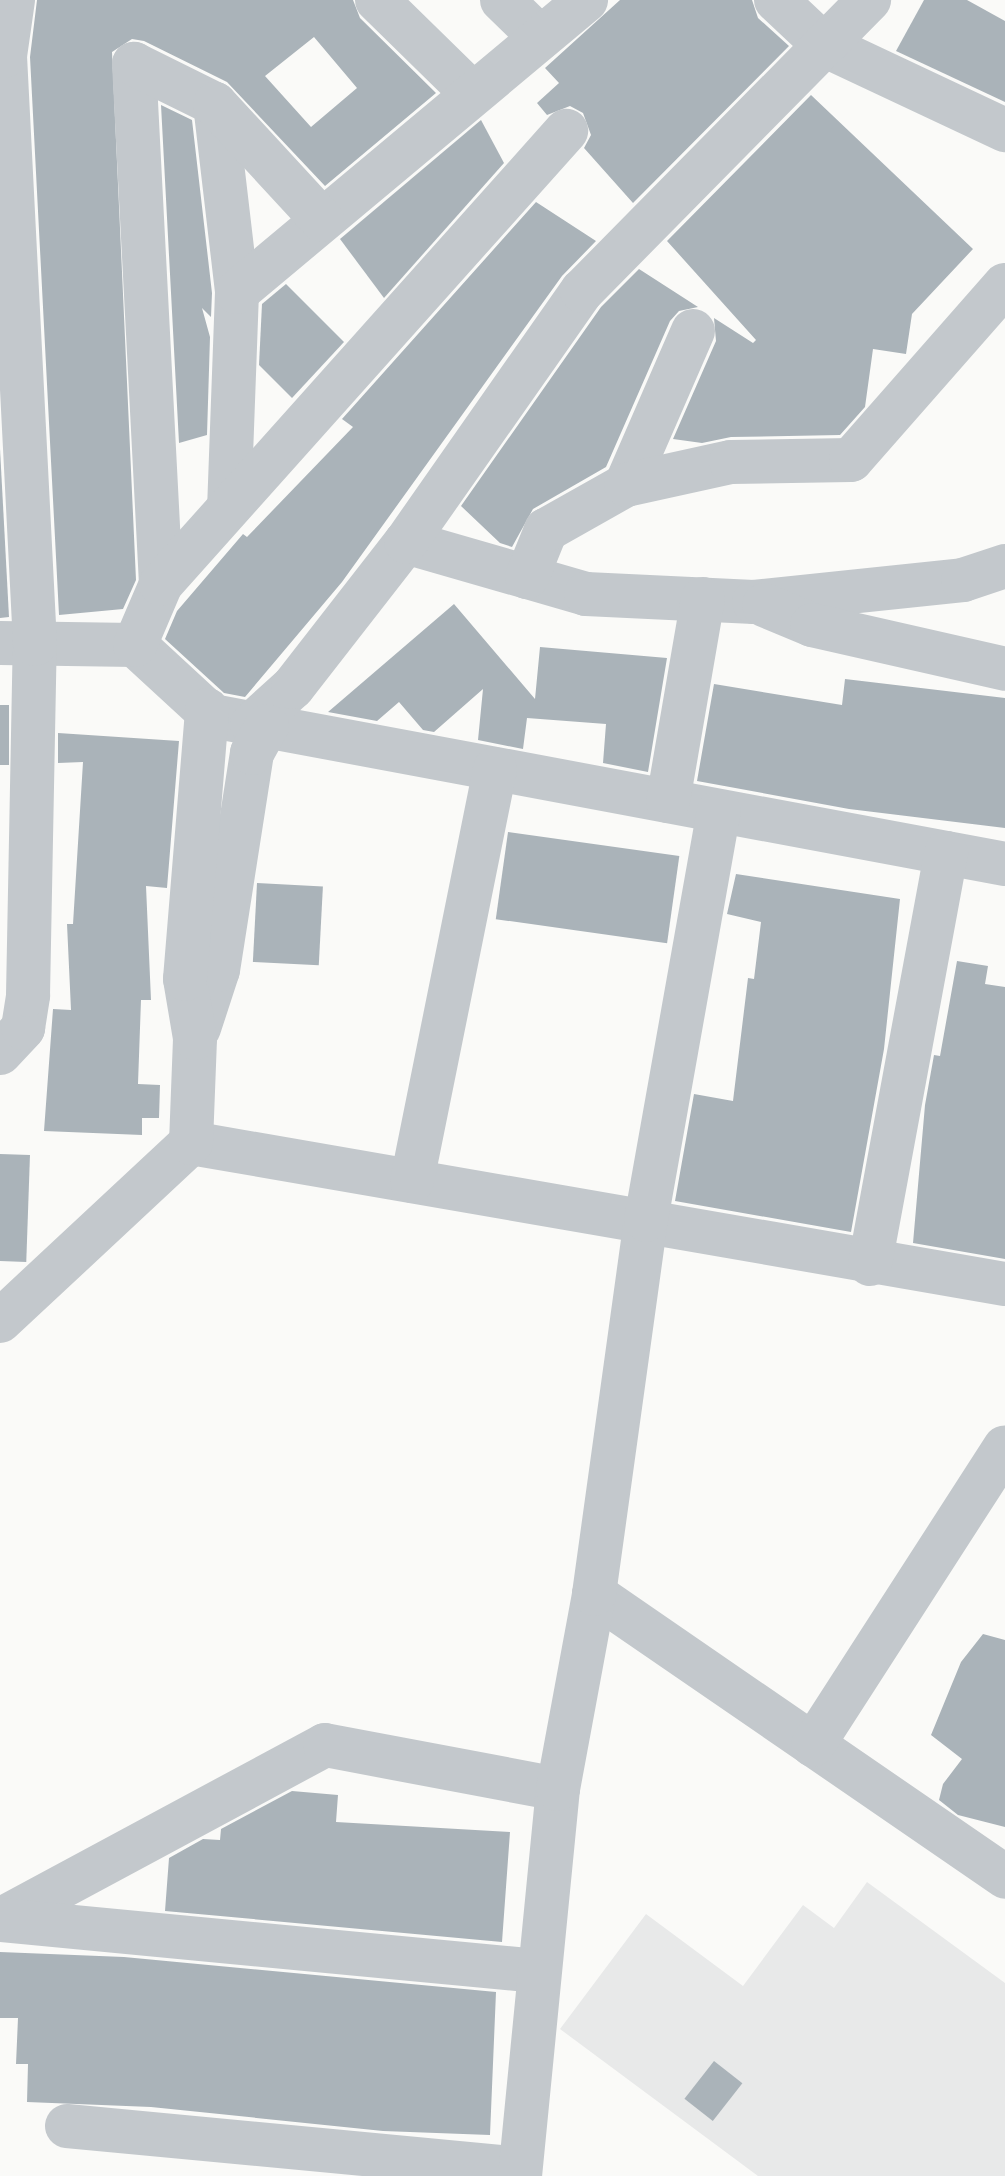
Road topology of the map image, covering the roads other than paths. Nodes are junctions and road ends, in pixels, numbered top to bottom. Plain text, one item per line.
1 (13, 0) edge
2 (377, 0) edge
3 (502, 0) edge
4 (586, 0) edge
5 (776, 0) edge
6 (869, 0) edge
7 (541, 38) junction
8 (824, 45) junction
9 (2, 56) edge
10 (473, 94) junction
11 (215, 104) junction
12 (1005, 130) edge
13 (566, 131) dead end
14 (5, 184) edge
15 (322, 220) junction
16 (1005, 285) edge
17 (237, 292) junction
18 (10, 312) edge
19 (693, 331) dead end
20 (14, 454) edge
21 (626, 485) junction
22 (229, 507) junction
23 (406, 542) junction
24 (1005, 566) edge
25 (527, 577) junction
26 (161, 584) junction
27 (703, 599) junction
28 (754, 602) junction
29 (18, 643) edge
30 (135, 645) junction
31 (1005, 669) edge
32 (207, 710) junction
33 (260, 725) junction
34 (495, 769) junction
35 (668, 801) junction
36 (719, 811) junction
37 (946, 853) junction
38 (1005, 864) edge
39 (195, 1038) junction
40 (0, 1053) edge
41 (191, 1143) junction
42 (412, 1181) junction
43 (646, 1220) junction
44 (870, 1264) junction
45 (1005, 1284) edge
46 (0, 1321) edge
47 (1005, 1447) edge
48 (594, 1594) junction
49 (813, 1745) junction
50 (558, 1789) junction
51 (1005, 1877) edge
52 (0, 1920) edge
53 (538, 1971) junction
54 (67, 2126) dead end
55 (520, 2172) edge

1 - 9 street
2 - 10 street
3 - 7 street
4 - 7 street
5 - 8 street
6 - 8 street
7 - 10 street
8 - 12 street
8 - 23 street
9 - 14 street
10 - 15 street
11 - 15 street
11 - 17 street
11 - 26 street
13 - 22 street
14 - 18 street
15 - 17 street
16 - 21 street
17 - 22 street
18 - 20 street
19 - 21 street
20 - 29 street
21 - 25 street
22 - 26 street
23 - 25 street
23 - 33 street
24 - 28 street
25 - 27 street
26 - 30 street
27 - 28 street
27 - 35 street
28 - 31 street
29 - 30 street
29 - 40 street
30 - 32 street
32 - 33 street
32 - 39 street
33 - 34 street
33 - 39 street
34 - 35 street
34 - 42 street
35 - 36 street
36 - 37 street
36 - 43 street
37 - 38 street
37 - 44 street
39 - 41 street
41 - 42 street
41 - 46 street
42 - 43 street
43 - 44 street
43 - 48 street
44 - 45 street
47 - 49 street
48 - 49 street
48 - 50 street
49 - 51 street
50 - 52 street
50 - 53 street
52 - 53 street
53 - 55 street
54 - 55 street

